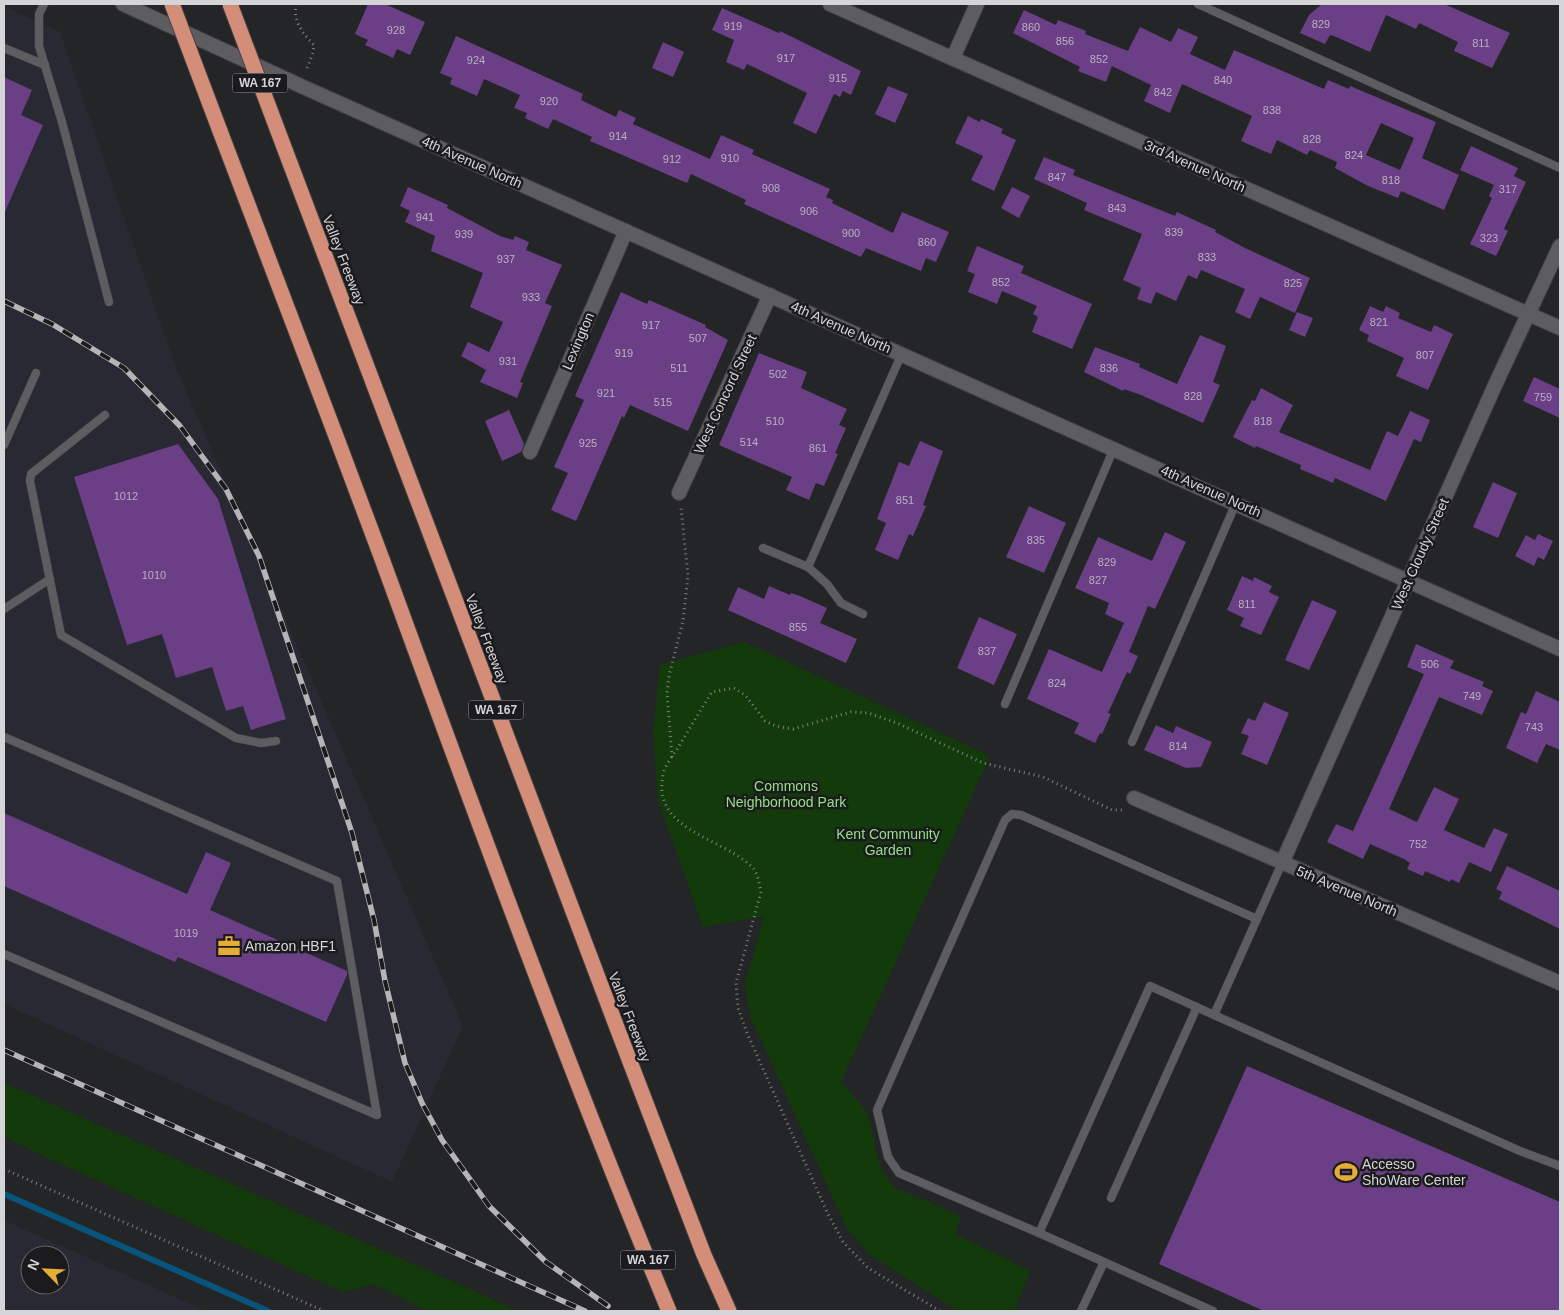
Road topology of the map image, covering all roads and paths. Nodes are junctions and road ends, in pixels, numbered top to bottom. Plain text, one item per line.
1 (44, 4) edge
2 (123, 4) edge
3 (172, 4) edge
4 (230, 4) edge
5 (296, 4) edge
6 (830, 4) edge
7 (977, 4) edge
8 (1198, 4) edge
9 (4, 48) edge
10 (953, 58) junction
11 (45, 65) junction
12 (300, 86) junction
13 (1560, 168) edge
14 (626, 230) junction
15 (1560, 246) edge
16 (770, 295) junction
17 (109, 302) dead end
18 (1528, 314) junction
19 (1560, 328) edge
20 (902, 353) junction
21 (36, 373) dead end
22 (105, 415) dead end
23 (4, 446) edge
24 (1114, 448) junction
25 (530, 452) dead end
26 (679, 493) joint
27 (1236, 502) junction
28 (763, 548) dead end
29 (808, 567) junction
30 (50, 579) junction
31 (1409, 579) junction
32 (4, 609) edge
33 (863, 614) dead end
34 (1560, 648) edge
35 (1006, 704) dead end
36 (4, 737) edge
37 (276, 741) dead end
38 (1132, 742) dead end
39 (672, 758) junction
40 (1134, 798) joint
41 (1282, 863) junction
42 (1257, 920) junction
43 (4, 954) edge
44 (1560, 983) edge
45 (1197, 1007) junction
46 (1214, 1015) junction
47 (1560, 1166) edge
48 (4, 1169) edge
49 (1111, 1198) dead end
50 (1039, 1233) junction
51 (1104, 1262) junction
52 (324, 1311) edge
53 (669, 1311) edge
54 (729, 1311) edge
55 (940, 1311) edge
56 (1082, 1311) edge
57 (1213, 1311) edge

1 - 11 lane
2 - 12 street, 4th Avenue North
3 - 53 highway, WA 167, bridge
4 - 54 highway, Valley Freeway / WA 167, bridge
5 - 12 path
6 - 10 street, 3rd Avenue North
7 - 10 street
8 - 13 lane
9 - 11 lane
10 - 18 street, 3rd Avenue North
11 - 17 lane
12 - 14 street, 4th Avenue North
14 - 16 street, 4th Avenue North
14 - 25 street, Lexington
15 - 18 street, West Cloudy Street
16 - 20 street, 4th Avenue North
16 - 26 street, West Concord Street
18 - 19 street, 3rd Avenue North
18 - 31 street, West Cloudy Street
20 - 24 street, 4th Avenue North
20 - 29 lane
21 - 23 lane
22 - 30 lane
24 - 27 street, 4th Avenue North
24 - 35 lane
26 - 39 path
27 - 31 street, 4th Avenue North
27 - 38 lane
28 - 29 lane
29 - 33 lane
30 - 32 lane
30 - 37 lane
31 - 34 street, 4th Avenue North
31 - 41 street, West Cloudy Street
36 - 43 lane
39 - 40 path
39 - 55 path
40 - 41 street, 5th Avenue North
41 - 42 lane
41 - 44 street, 5th Avenue North
42 - 46 lane
42 - 50 lane
45 - 46 lane
45 - 49 lane
45 - 50 lane
46 - 47 lane
48 - 52 path
50 - 51 lane
51 - 56 lane
51 - 57 lane

